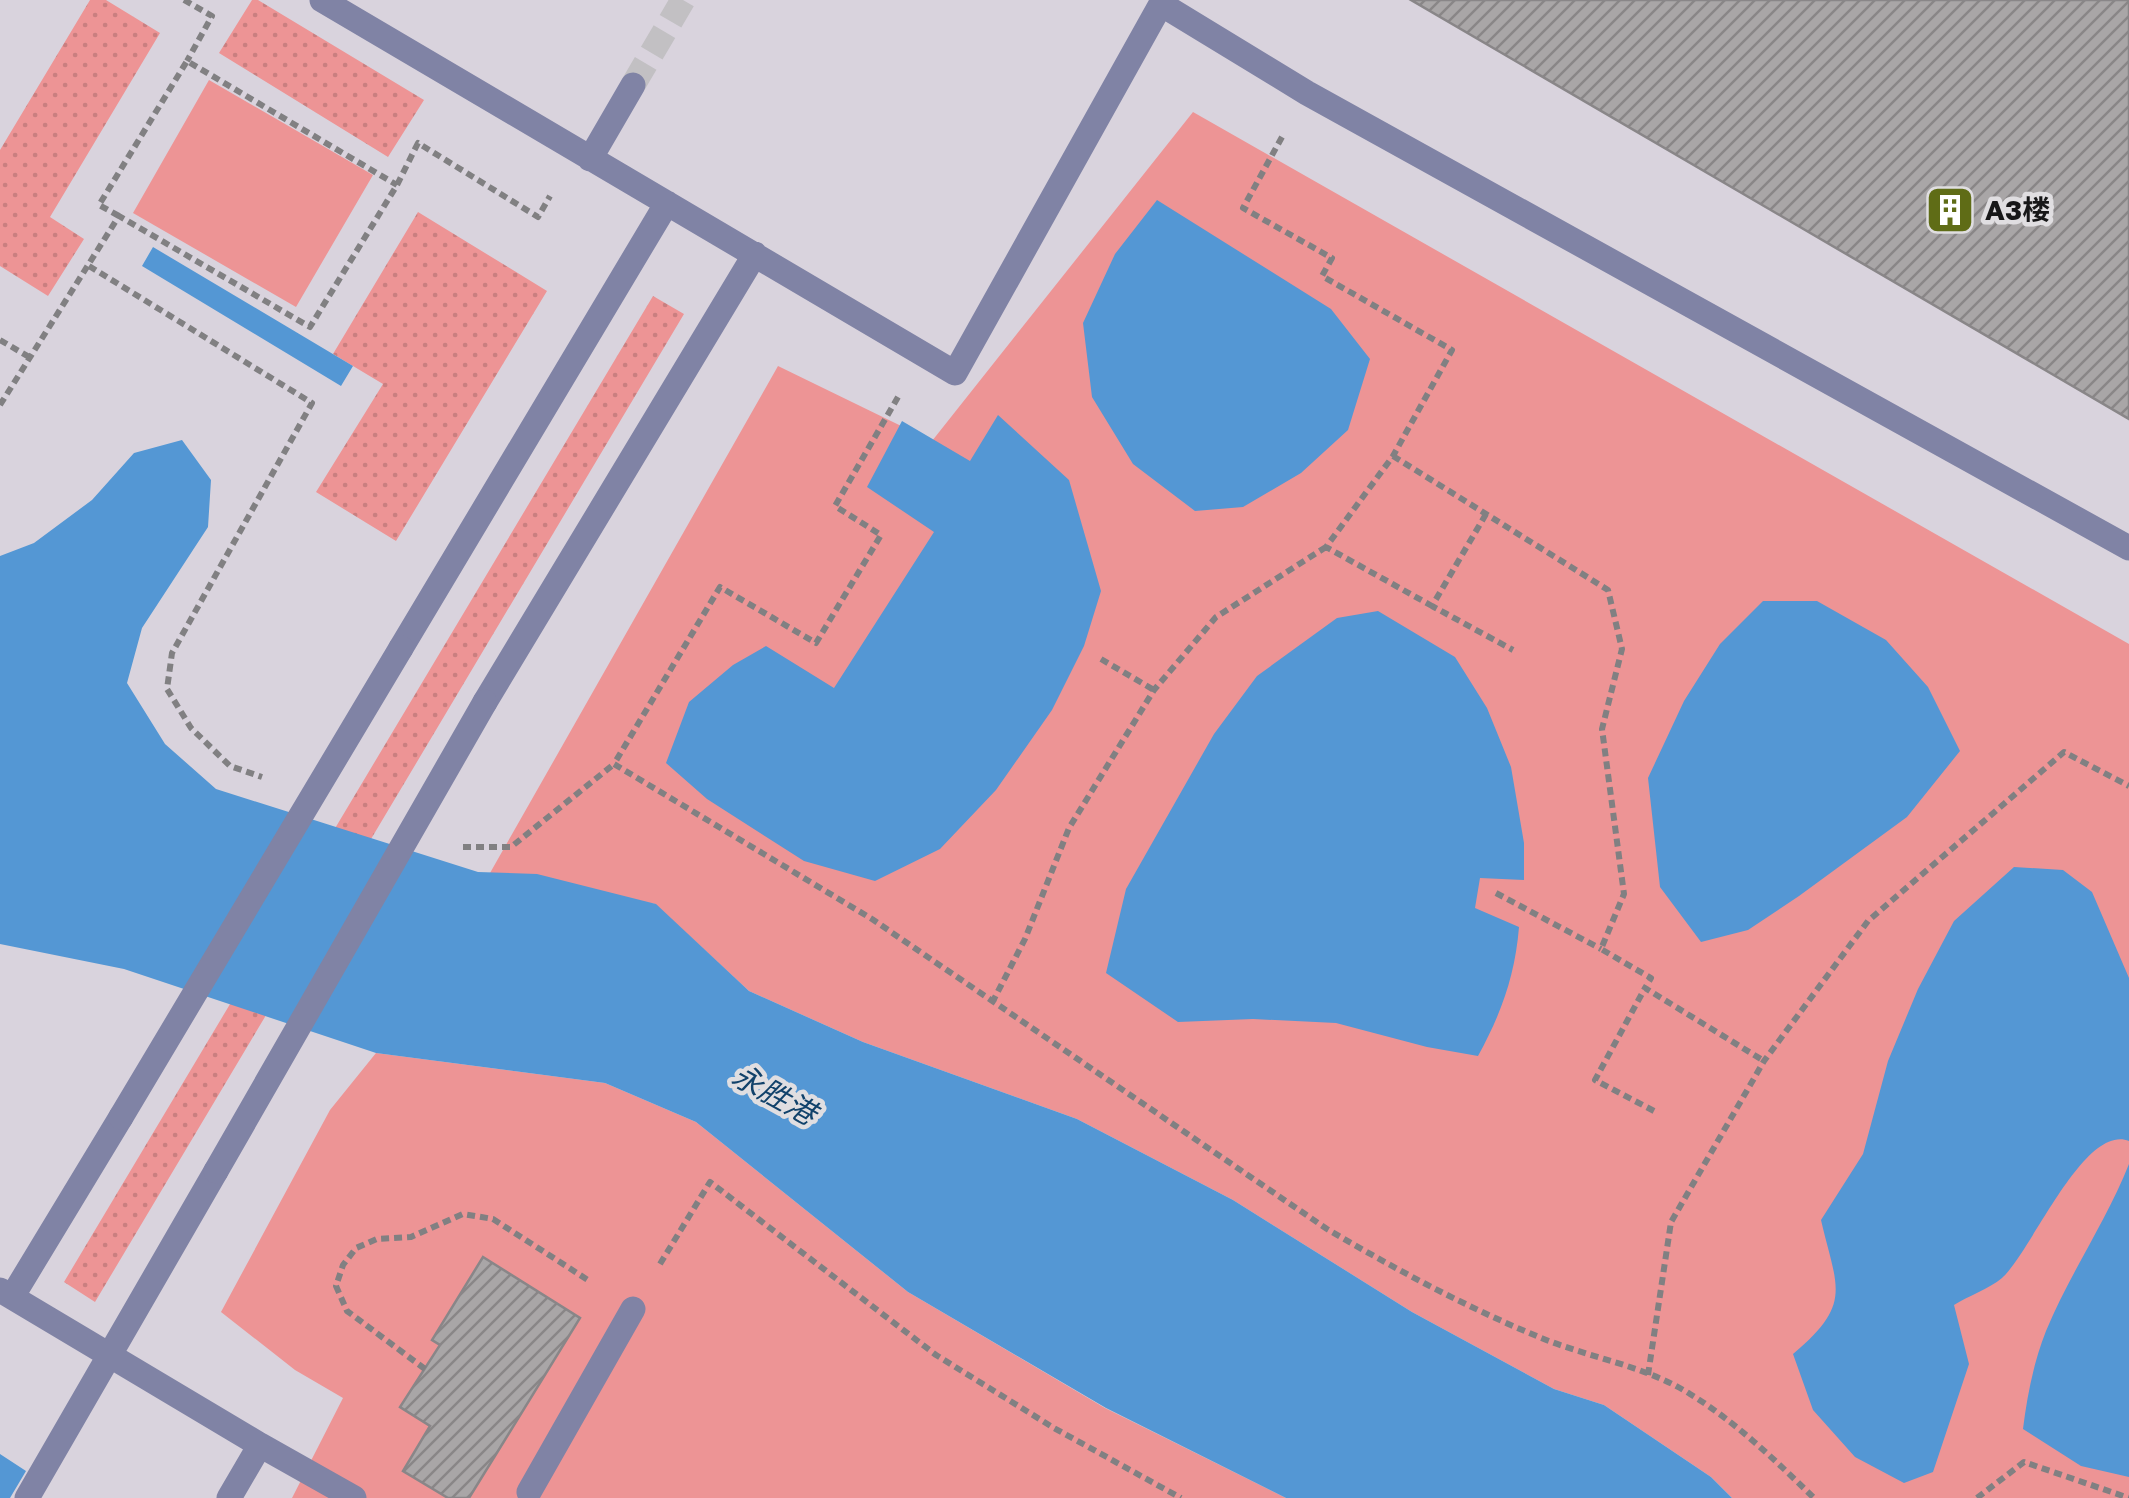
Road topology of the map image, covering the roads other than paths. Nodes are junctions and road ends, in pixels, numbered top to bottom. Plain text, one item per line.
1 (322, 0) edge
2 (1158, 2) edge
3 (633, 84) tunnel mouth
4 (590, 159) junction
5 (667, 203) junction
6 (755, 254) junction
7 (2129, 548) edge
8 (6, 1294) edge
9 (633, 1309) road end
10 (108, 1356) junction
11 (260, 1445) junction
12 (529, 1492) dead end
13 (27, 1498) edge
14 (229, 1498) edge
15 (354, 1498) edge

1 - 4 lane
2 - 6 lane
2 - 7 lane
3 - 4 lane
4 - 5 lane
5 - 6 lane
5 - 8 lane, bridge
6 - 10 lane, bridge
8 - 10 lane
9 - 12 lane
10 - 11 lane
10 - 13 lane
11 - 14 lane
11 - 15 lane

